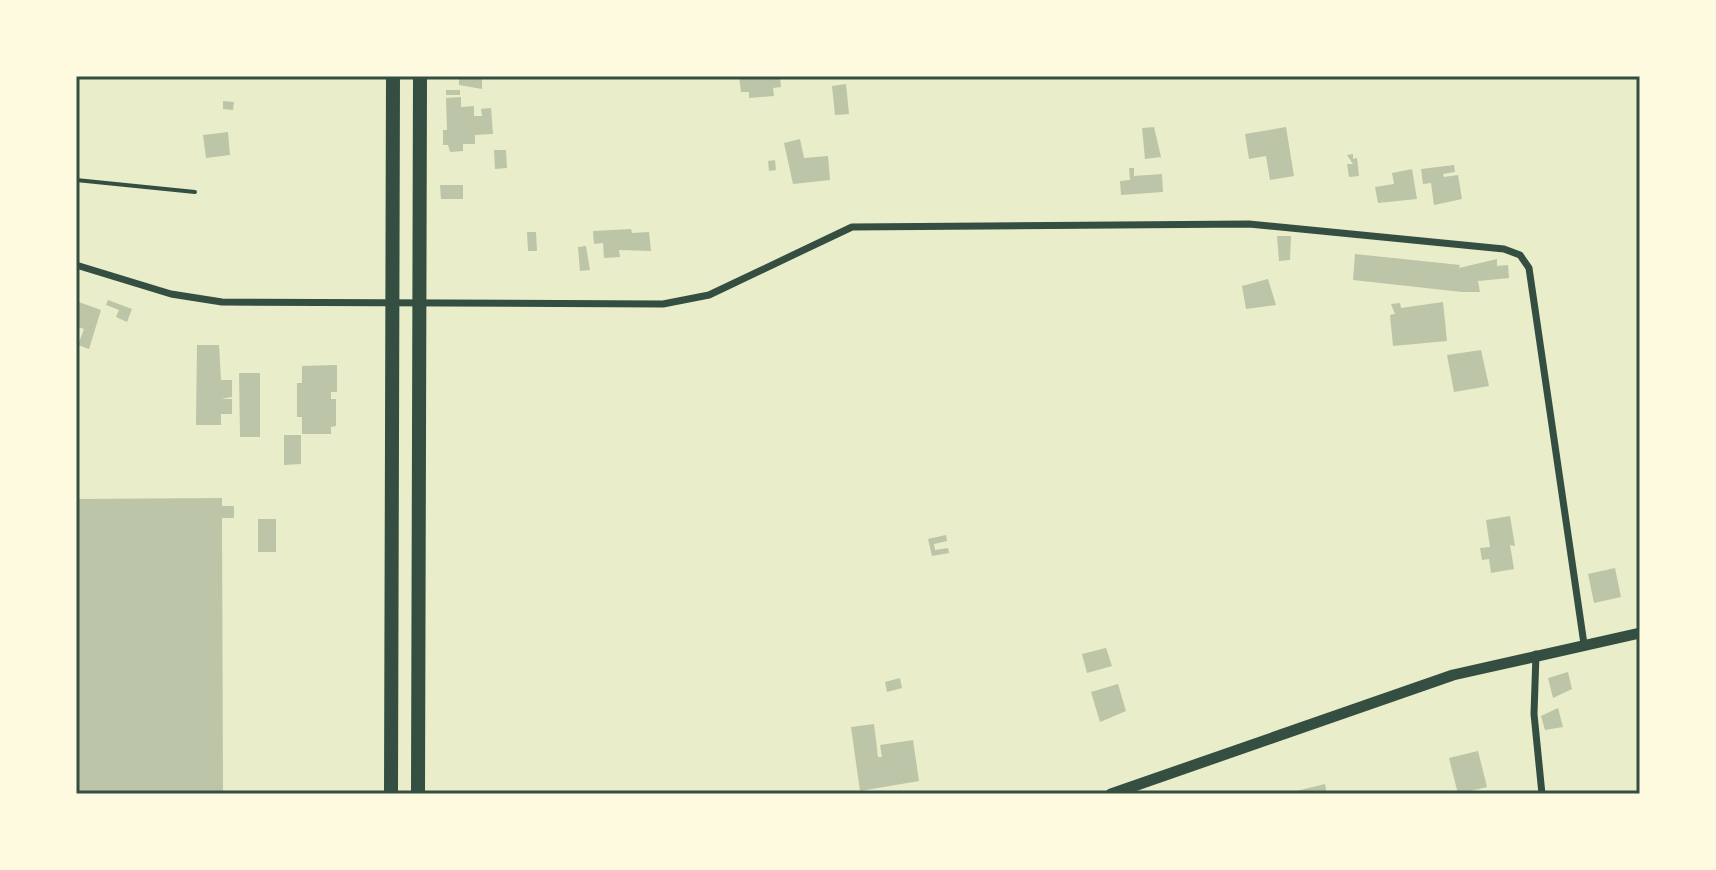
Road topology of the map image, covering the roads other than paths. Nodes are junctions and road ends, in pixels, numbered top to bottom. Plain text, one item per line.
1 (393, 76) edge
2 (420, 76) edge
3 (76, 180) edge
4 (195, 192) dead end
5 (76, 265) edge
6 (1640, 633) edge
7 (1584, 644) junction
8 (1536, 654) junction
9 (391, 794) edge
10 (418, 794) edge
11 (1111, 794) edge
12 (1542, 794) edge

1 - 9 highway
2 - 10 highway
3 - 4 lane
5 - 7 street
6 - 7 main road
7 - 8 main road
8 - 11 main road
8 - 12 street

